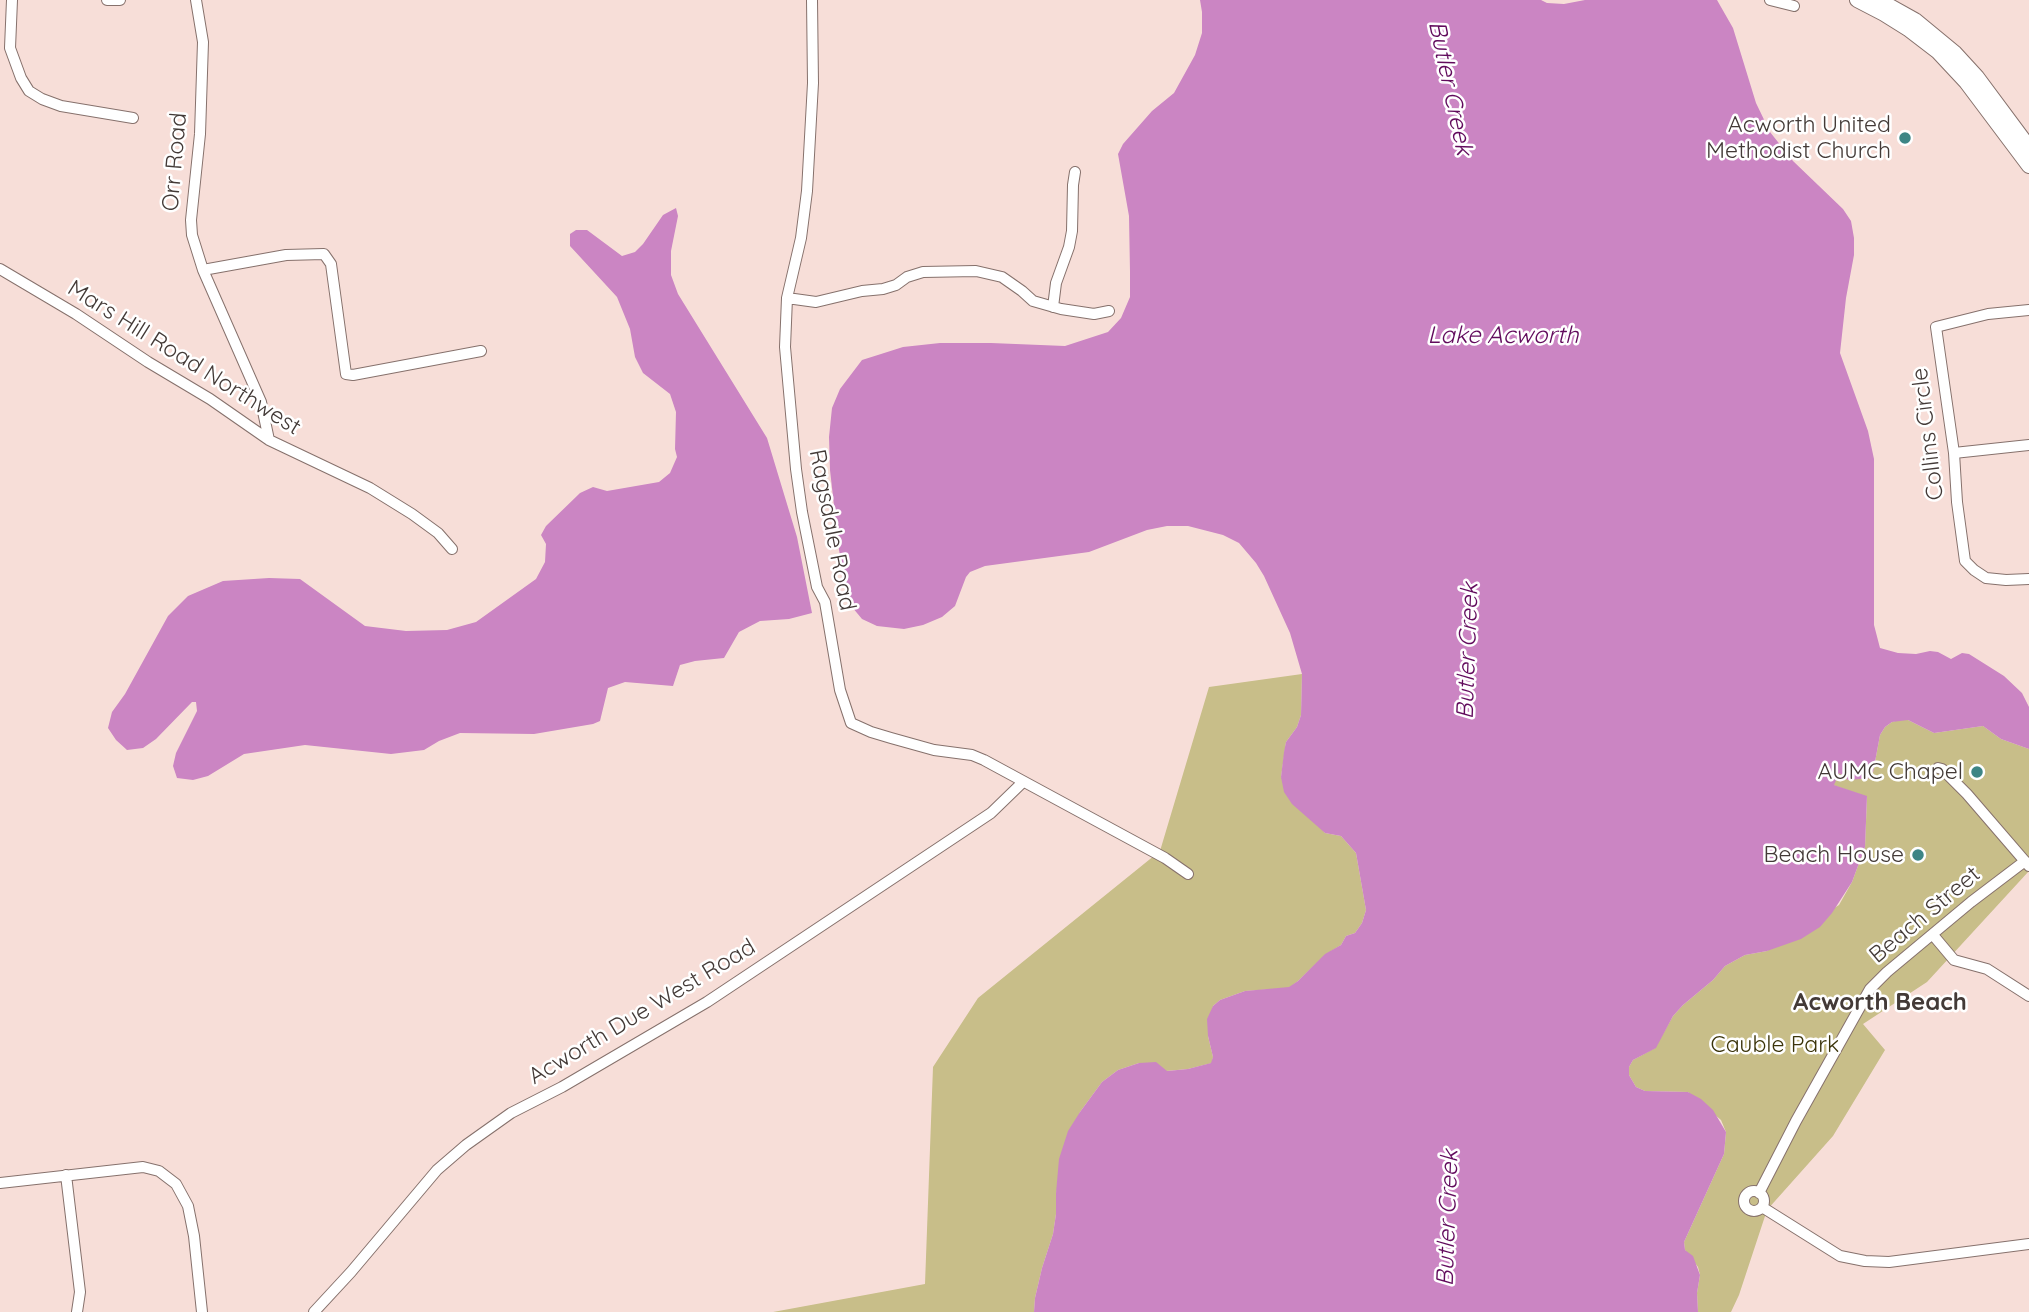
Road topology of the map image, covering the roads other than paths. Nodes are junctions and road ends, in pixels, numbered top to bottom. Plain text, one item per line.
1 (12, 0) edge
2 (107, 0) edge
3 (120, 0) edge
4 (196, 0) edge
5 (812, 0) edge
6 (1770, 0) edge
7 (1857, 0) edge
8 (1879, 0) edge
9 (1794, 6) dead end
10 (133, 118) dead end
11 (2029, 147) edge
12 (2029, 166) edge
13 (1075, 172) dead end
14 (0, 269) edge
15 (203, 270) junction
16 (787, 298) junction
17 (1053, 307) junction
18 (2029, 310) edge
19 (1109, 311) dead end
20 (481, 351) dead end
21 (269, 440) junction
22 (2029, 445) edge
23 (1954, 453) junction
24 (452, 549) dead end
25 (2029, 579) edge
26 (1938, 768) dead end
27 (1023, 782) junction
28 (2027, 863) edge
29 (1188, 874) dead end
30 (1933, 935) junction
31 (2029, 996) edge
32 (66, 1175) junction
33 (0, 1183) edge
34 (1759, 1193) junction
35 (1762, 1207) junction
36 (2029, 1244) edge
37 (77, 1312) edge
38 (202, 1312) edge
39 (314, 1312) edge

1 - 10 street
2 - 3 street
4 - 15 street, Orr Road
5 - 16 street, Ragsdale Road
6 - 9 street
7 - 12 main road
8 - 11 main road
13 - 17 street
14 - 21 street, Mars Hill Road Northwest
15 - 20 street
15 - 21 street, Orr Road
16 - 17 street
16 - 27 street, Ragsdale Road
17 - 19 street
18 - 23 street, Collins Circle
21 - 24 street, Mars Hill Road Northwest
22 - 23 street
23 - 25 street, Collins Circle
26 - 28 street
27 - 29 street, Ragsdale Road
27 - 39 street, Acworth Due West Road
28 - 30 street, Beach Street
30 - 31 street
30 - 34 street, Beach Street
32 - 33 street
32 - 37 street
32 - 38 street
34 - 35 street
34 - 35 street
35 - 36 street

